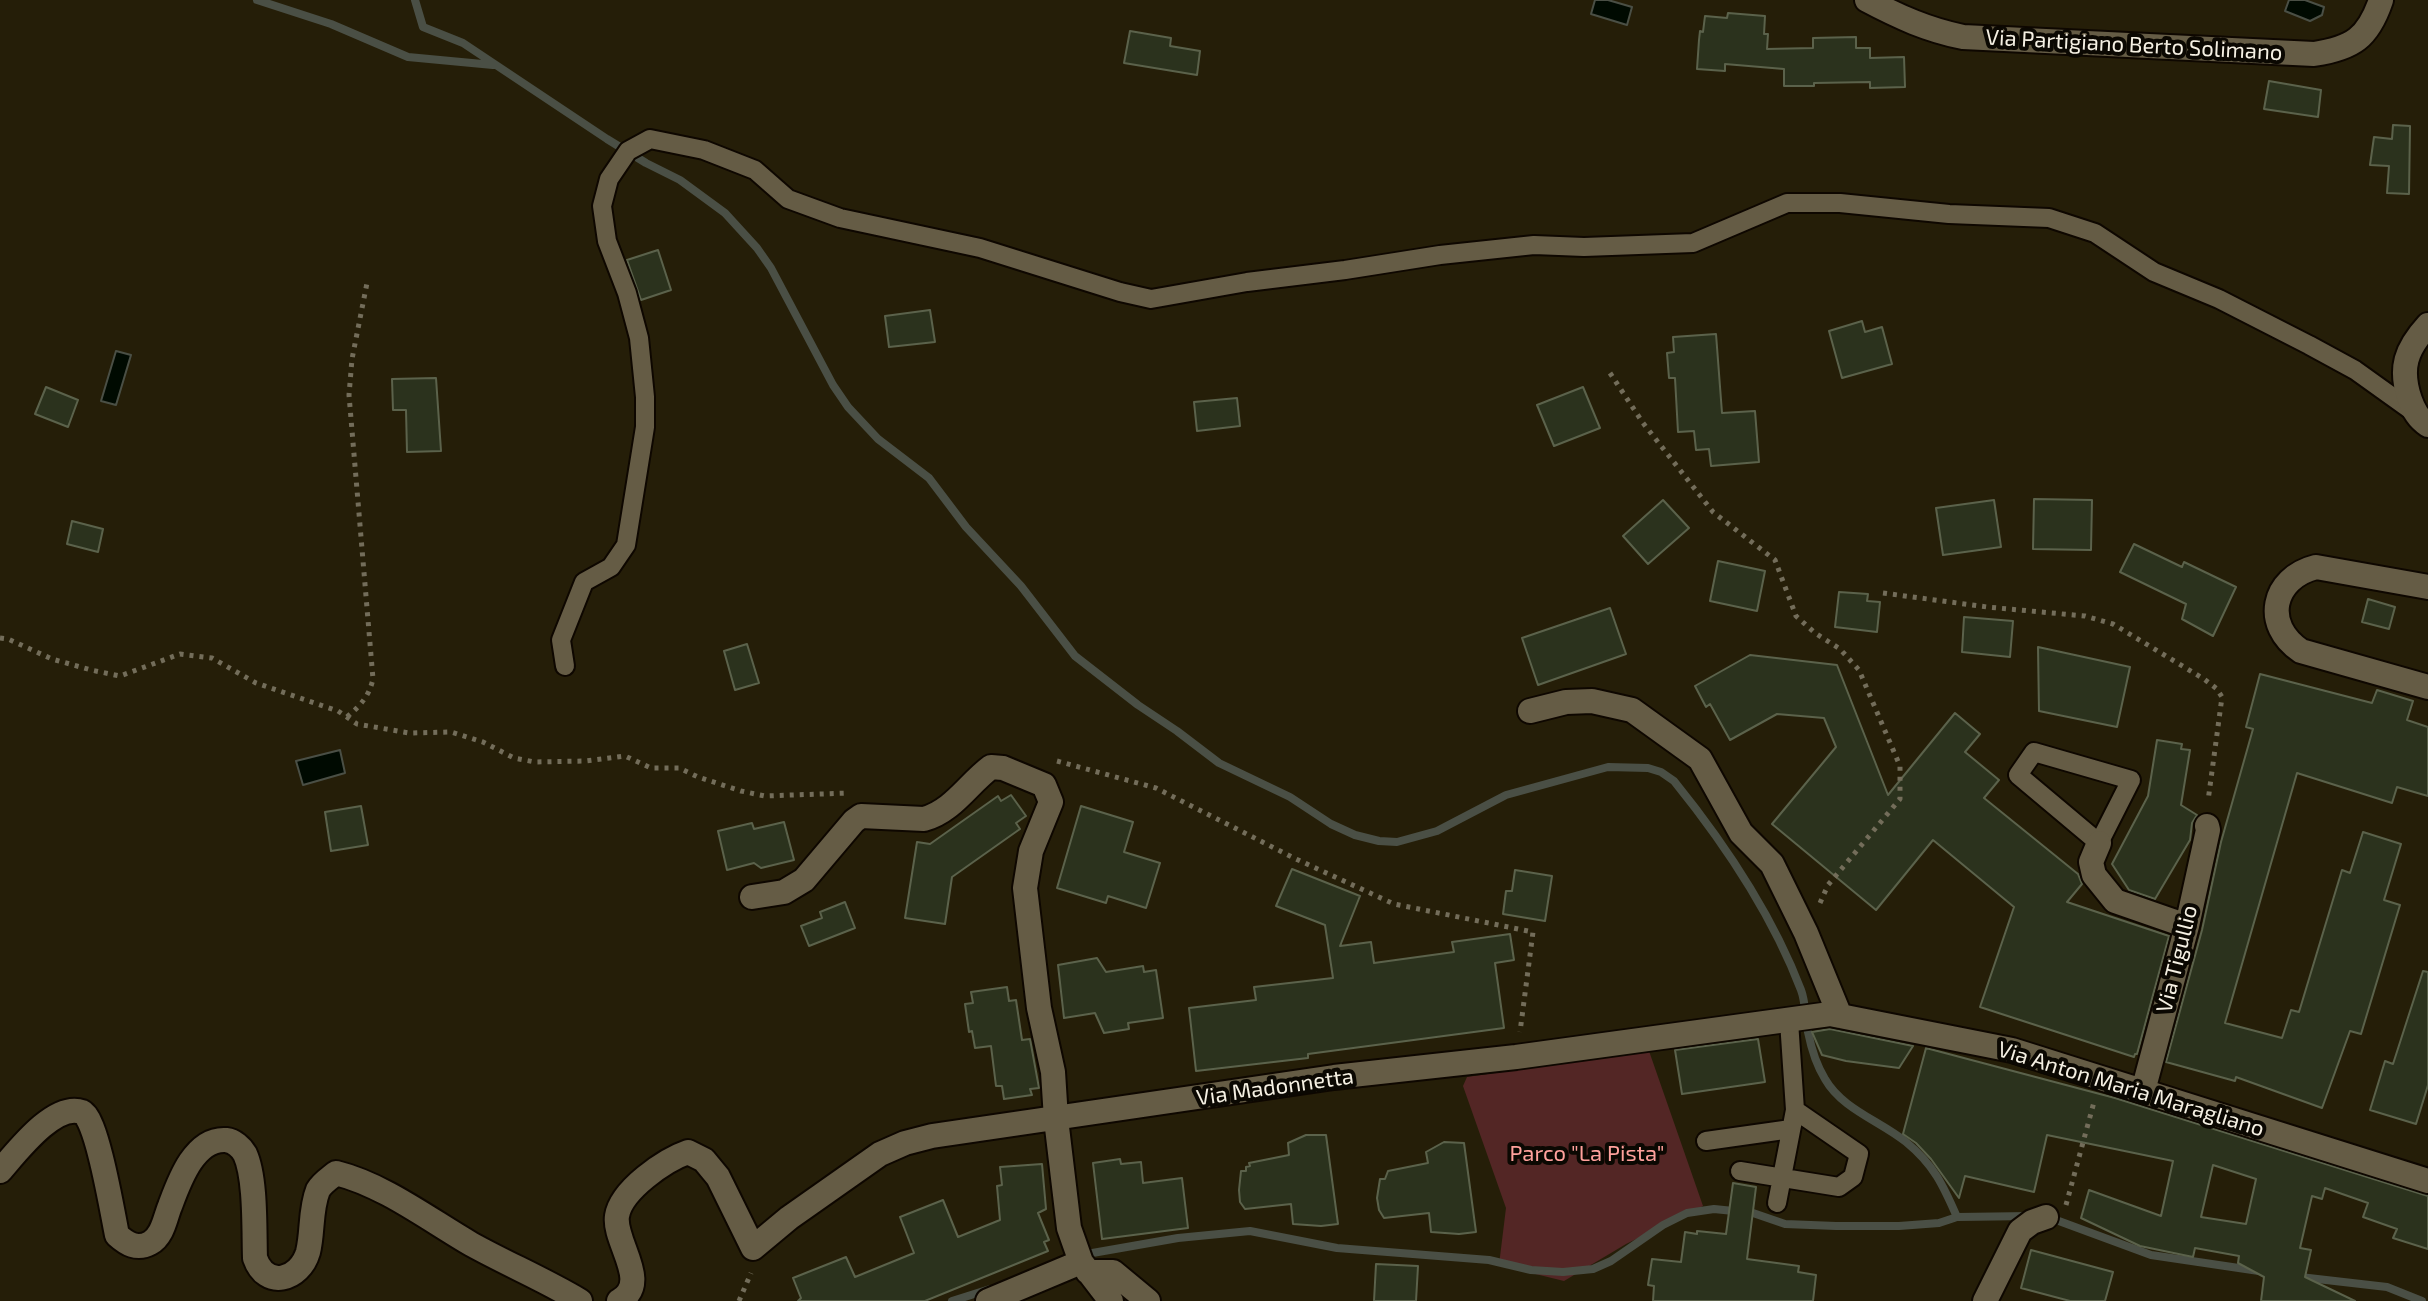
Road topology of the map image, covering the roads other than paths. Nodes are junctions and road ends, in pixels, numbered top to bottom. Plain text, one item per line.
1 (1867, 0) edge
2 (2381, 0) edge
3 (2428, 325) edge
4 (2421, 419) edge
5 (2428, 587) edge
6 (565, 666) dead end
7 (2428, 687) edge
8 (1530, 711) dead end
9 (2207, 826) road end
10 (2099, 843) junction
11 (752, 897) dead end
12 (2187, 926) junction
13 (1835, 1015) junction
14 (1789, 1021) junction
15 (2143, 1091) junction
16 (1795, 1110) junction
17 (1056, 1119) junction
18 (1791, 1129) junction
19 (1706, 1141) dead end
20 (0, 1171) edge
21 (1740, 1171) dead end
22 (1781, 1178) junction
23 (2428, 1181) edge
24 (1777, 1203) dead end
25 (2056, 1212) road end
26 (1084, 1267) junction
27 (580, 1301) edge
28 (619, 1301) edge
29 (988, 1301) edge
30 (1111, 1301) edge
31 (1148, 1301) edge
32 (1985, 1301) edge

1 - 2 street, Via Partigiano Berto Solimano
3 - 4 street
4 - 6 lane
5 - 7 street
8 - 13 street
9 - 12 street, Via Tigullio
10 - 10 lane
10 - 12 street
11 - 17 street
12 - 15 street, Via Tigullio
13 - 14 street, Via Madonnetta
13 - 15 street, Via Anton Maria Maragliano
14 - 16 lane
14 - 17 street, Via Madonnetta
15 - 23 street, Via Anton Maria Maragliano
16 - 18 lane
16 - 22 lane
17 - 26 street
17 - 28 street, Via Madonnetta
18 - 19 lane
18 - 22 lane
20 - 27 street
21 - 22 lane
22 - 24 lane
25 - 32 street
26 - 29 street
26 - 30 street
26 - 31 street

